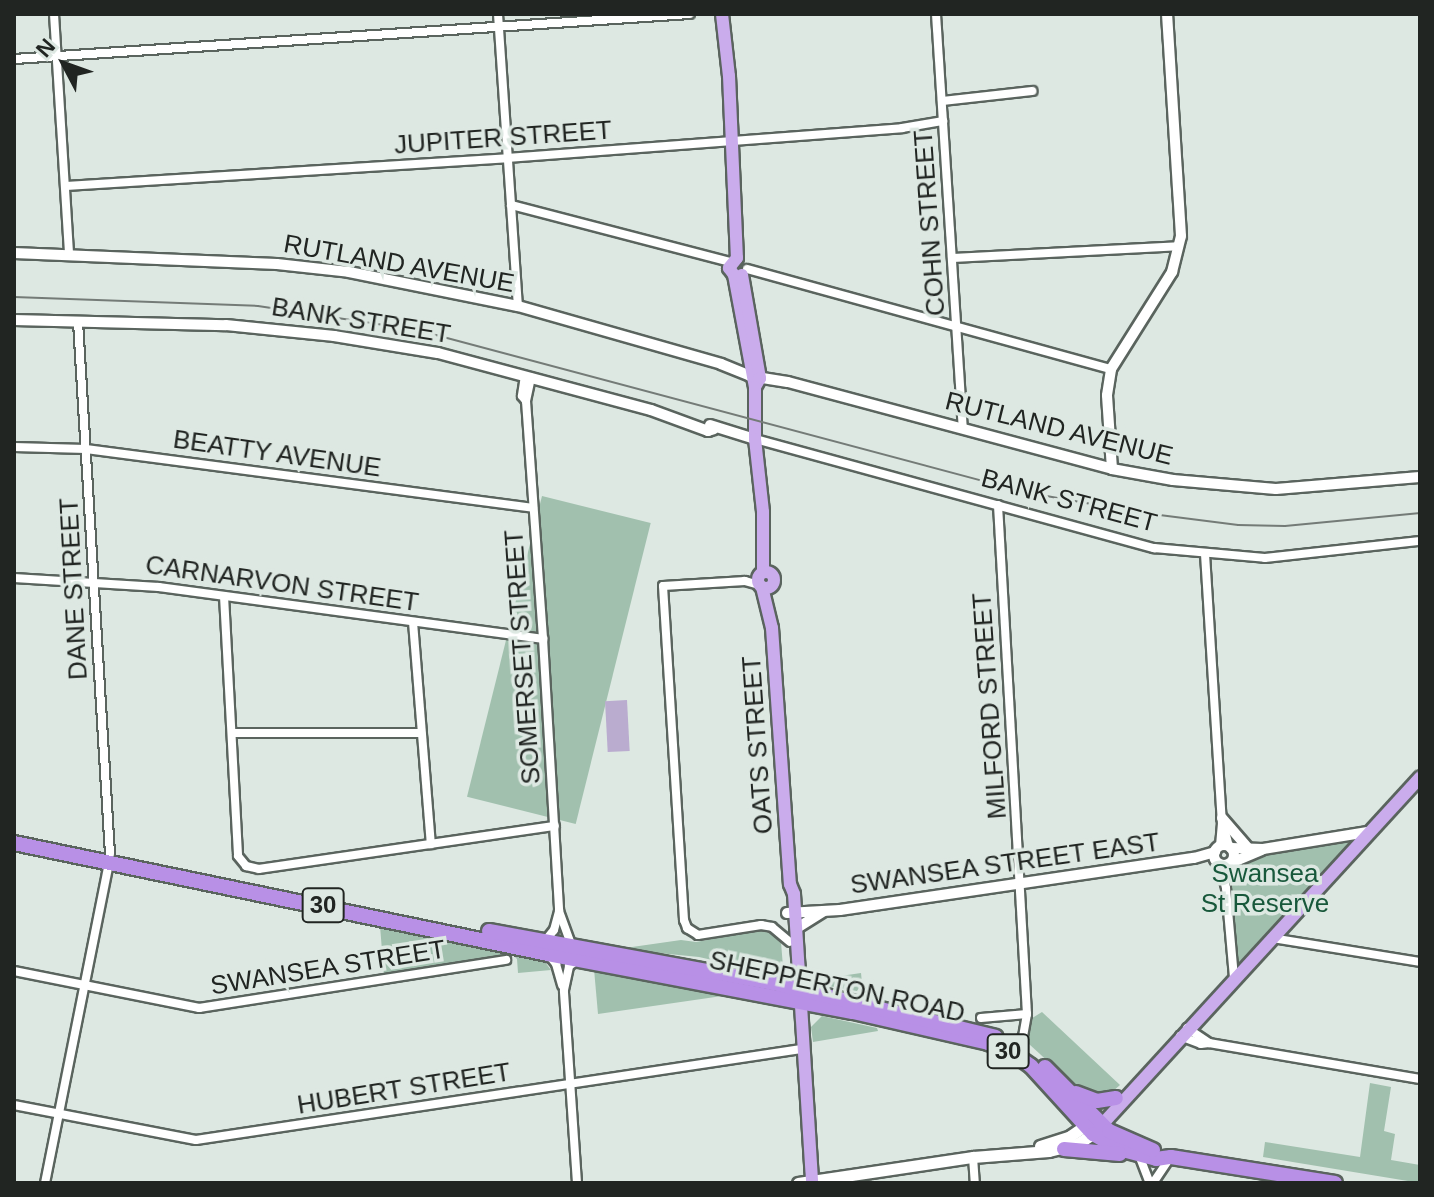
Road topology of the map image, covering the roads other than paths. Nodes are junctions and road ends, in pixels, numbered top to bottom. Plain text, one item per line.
1 (54, 14) edge
2 (498, 14) edge
3 (690, 14) edge
4 (722, 14) edge
5 (728, 14) edge
6 (936, 14) edge
7 (1167, 14) edge
8 (499, 27) junction
9 (727, 52) junction
10 (57, 56) junction
11 (14, 59) edge
12 (1032, 91) dead end
13 (942, 101) junction
14 (943, 121) junction
15 (733, 141) junction
16 (507, 158) junction
17 (66, 186) junction
18 (511, 205) junction
19 (1179, 246) junction
20 (14, 253) edge
21 (69, 254) junction
22 (952, 258) junction
23 (738, 268) junction
24 (518, 306) junction
25 (14, 320) edge
26 (78, 322) junction
27 (957, 329) junction
28 (1111, 369) junction
29 (755, 376) junction
30 (528, 377) junction
31 (963, 428) junction
32 (755, 439) junction
33 (14, 447) edge
34 (86, 449) junction
35 (1112, 469) junction
36 (1420, 477) edge
37 (998, 505) junction
38 (533, 508) junction
39 (1420, 541) edge
40 (1205, 554) junction
41 (14, 578) edge
42 (764, 579) junction
43 (92, 581) junction
44 (224, 596) junction
45 (413, 622) junction
46 (543, 639) junction
47 (232, 733) junction
48 (420, 733) junction
49 (1420, 777) edge
50 (1222, 821) junction
51 (555, 826) junction
52 (1368, 832) junction
53 (14, 834) edge
54 (14, 843) edge
55 (431, 844) junction
56 (1248, 848) junction
57 (1263, 849) junction
58 (1224, 856) junction
59 (110, 858) junction
60 (1021, 882) junction
61 (559, 911) junction
62 (791, 912) junction
63 (823, 912) junction
64 (797, 928) junction
65 (1272, 938) junction
66 (790, 942) junction
67 (546, 948) junction
68 (1420, 952) edge
69 (576, 954) junction
70 (506, 960) dead end
71 (1416, 962) edge
72 (14, 971) edge
73 (1234, 977) junction
74 (84, 986) junction
75 (564, 990) junction
76 (797, 994) junction
77 (1027, 1014) junction
78 (981, 1018) dead end
79 (1184, 1032) junction
80 (1016, 1047) junction
81 (801, 1049) junction
82 (1420, 1079) edge
83 (572, 1084) junction
84 (1062, 1084) junction
85 (1122, 1095) junction
86 (14, 1105) edge
87 (59, 1114) junction
88 (1094, 1126) junction
89 (1064, 1149) junction
90 (1136, 1155) junction
91 (973, 1157) junction
92 (1171, 1157) junction
93 (1273, 1178) edge
94 (812, 1182) edge
95 (45, 1183) edge
96 (577, 1183) edge
97 (798, 1183) edge
98 (975, 1183) edge
99 (1152, 1183) edge
100 (1335, 1183) edge

1 - 10 street
2 - 8 street
3 - 8 street
4 - 9 main road, OATS STREET
5 - 9 main road, OATS STREET
6 - 13 street, COHN STREET
7 - 19 street
8 - 10 street
8 - 16 street
9 - 15 main road, OATS STREET
10 - 11 street
10 - 17 street
12 - 13 street
13 - 14 street, COHN STREET
14 - 15 street, JUPITER STREET
14 - 22 street, COHN STREET
15 - 16 street, JUPITER STREET
15 - 23 main road, OATS STREET
16 - 17 street, JUPITER STREET
16 - 18 street
17 - 21 street
18 - 23 street
18 - 24 street
19 - 22 street
19 - 28 street
20 - 21 street, RUTLAND AVENUE
21 - 24 street, RUTLAND AVENUE
22 - 27 street, COHN STREET
23 - 27 street
23 - 29 main road, OATS STREET
24 - 29 street, RUTLAND AVENUE
25 - 26 street, BANK STREET
26 - 30 street, BANK STREET
26 - 34 street, DANE STREET
27 - 28 street
27 - 31 street, COHN STREET
28 - 35 street
29 - 31 street, RUTLAND AVENUE
29 - 32 main road, OATS STREET
30 - 32 street, BANK STREET
30 - 38 street, SOMERSET STREET
31 - 35 street, RUTLAND AVENUE
32 - 37 street, BANK STREET
32 - 42 main road, OATS STREET
33 - 34 street, BEATTY AVENUE
34 - 38 street, BEATTY AVENUE
34 - 43 street, DANE STREET
35 - 36 street, RUTLAND AVENUE
37 - 40 street, BANK STREET
37 - 60 street, MILFORD STREET
38 - 46 street, SOMERSET STREET
39 - 40 street, BANK STREET
40 - 50 street
41 - 43 street, CARNARVON STREET
42 - 62 main road, OATS STREET
42 - 66 street
43 - 44 street, CARNARVON STREET
43 - 59 street, DANE STREET
44 - 45 street, CARNARVON STREET
44 - 47 street
45 - 46 street, CARNARVON STREET
45 - 48 street
46 - 51 street, SOMERSET STREET
47 - 48 street
47 - 55 street
48 - 55 street
49 - 52 main road
50 - 56 street
50 - 58 street
51 - 55 street
51 - 61 street, SOMERSET STREET
52 - 57 street, SWANSEA STREET EAST
52 - 65 main road
53 - 59 highway, SHEPPERTON ROAD / 30
54 - 59 highway, SHEPPERTON ROAD / 30
56 - 57 street, SWANSEA STREET EAST
56 - 58 street, SWANSEA STREET EAST
57 - 58 street, SWANSEA STREET EAST
58 - 60 street, SWANSEA STREET EAST
58 - 73 street
59 - 67 highway, SHEPPERTON ROAD / 30
59 - 74 street, DANE STREET
60 - 63 street, SWANSEA STREET EAST
60 - 77 street, MILFORD STREET
61 - 67 street, SOMERSET STREET
61 - 69 street, SOMERSET STREET
62 - 63 street, SWANSEA STREET EAST
62 - 64 main road, OATS STREET
62 - 66 main road, OATS STREET
63 - 64 street, SWANSEA STREET EAST
64 - 76 main road, OATS STREET
65 - 71 street
65 - 73 main road
66 - 76 main road, OATS STREET
67 - 69 highway, SHEPPERTON ROAD / 30
67 - 75 street
68 - 71 street
69 - 75 street
69 - 76 highway, SHEPPERTON ROAD / 30
70 - 74 street, SWANSEA STREET
72 - 74 street, SWANSEA STREET
73 - 79 main road
74 - 87 street, DANE STREET
75 - 83 street
76 - 80 highway, SHEPPERTON ROAD / 30
76 - 81 main road, OATS STREET
76 - 88 highway, SHEPPERTON ROAD / 30
77 - 78 street, SHEPPERTON ROAD
77 - 80 street, MILFORD STREET
79 - 82 street
79 - 85 main road
80 - 84 highway, SHEPPERTON ROAD / 30
81 - 83 street, HUBERT STREET
81 - 94 main road, OATS STREET
83 - 87 street, HUBERT STREET
83 - 96 street
84 - 85 highway
84 - 88 highway, SHEPPERTON ROAD / 30
85 - 88 main road
86 - 87 street, HUBERT STREET
87 - 95 street, DANE STREET
88 - 89 main road
88 - 90 highway, SHEPPERTON ROAD / 30
88 - 91 main road
88 - 92 highway, SHEPPERTON ROAD / 30
89 - 90 highway
89 - 91 main road
90 - 92 highway, SHEPPERTON ROAD / 30
90 - 99 street
91 - 94 main road
91 - 98 street
92 - 93 highway, 30
92 - 99 street
93 - 100 highway, 30
94 - 97 main road

